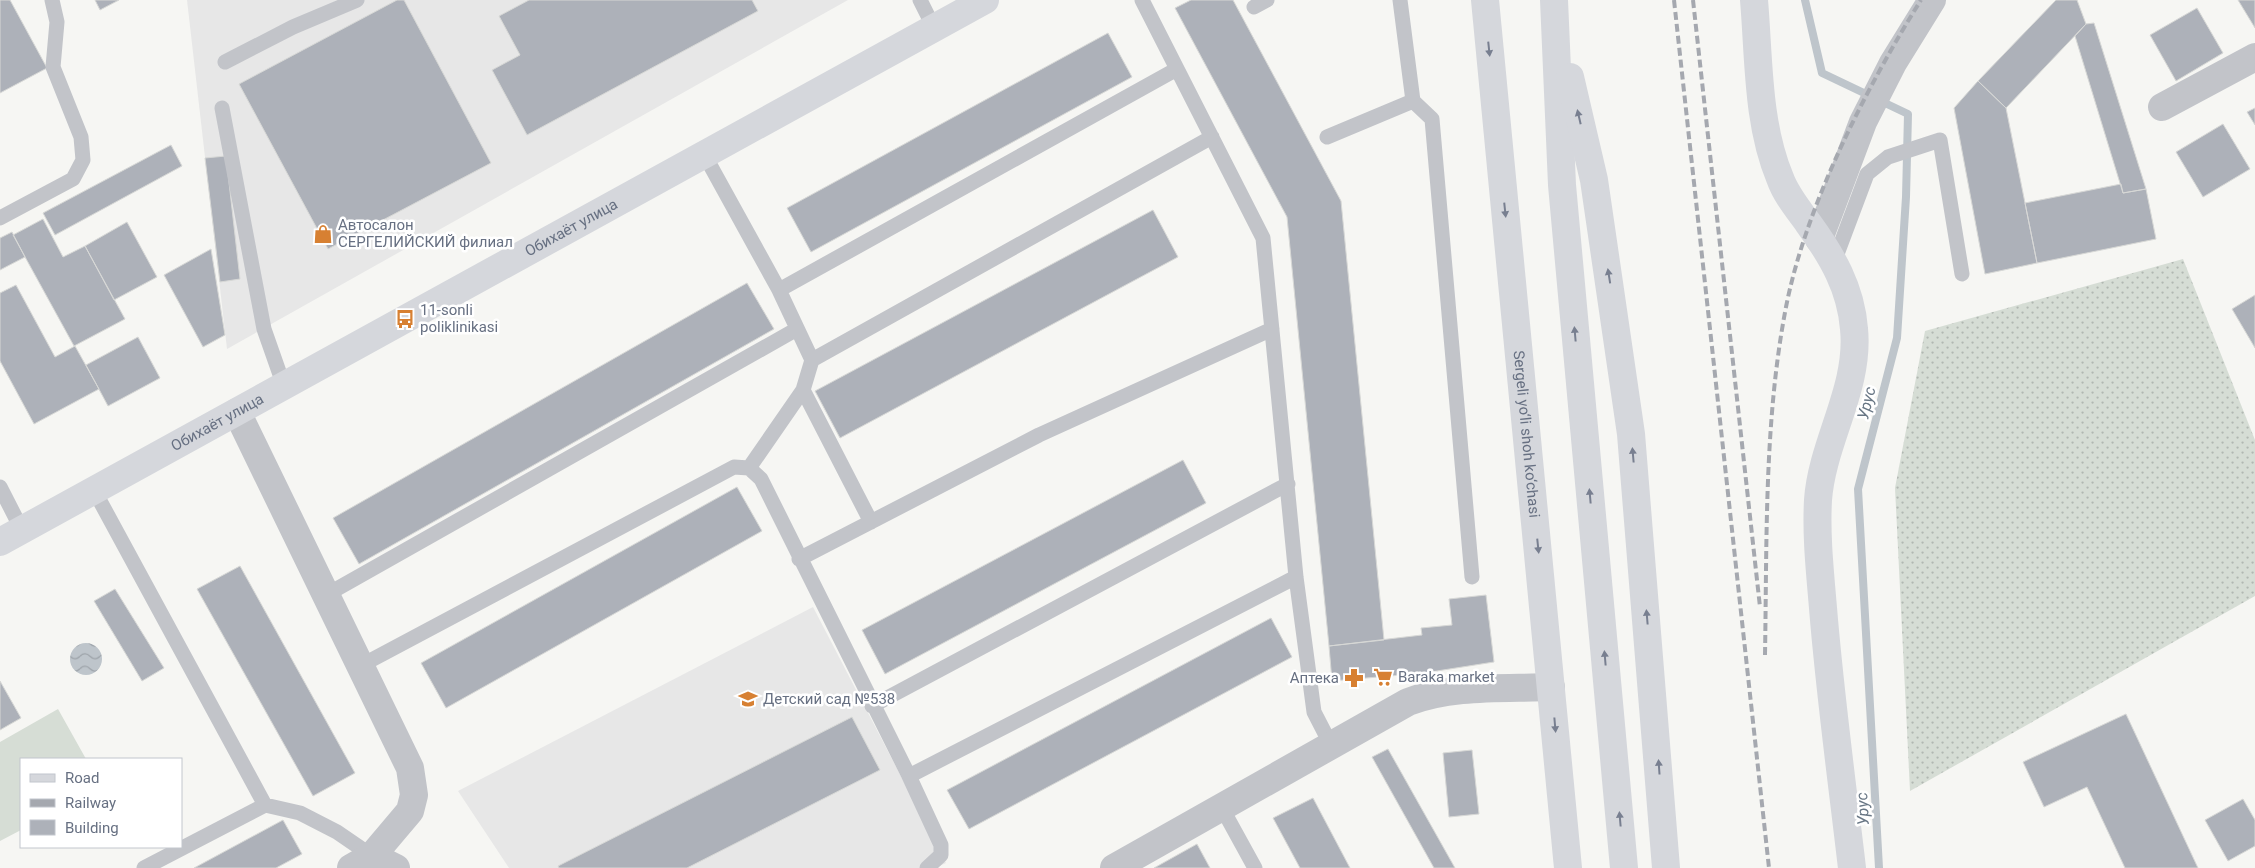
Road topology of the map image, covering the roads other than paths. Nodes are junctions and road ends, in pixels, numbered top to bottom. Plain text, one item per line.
1 (52, 0) edge
2 (357, 0) edge
3 (920, 0) edge
4 (986, 0) edge
5 (1142, 0) edge
6 (1400, 0) edge
7 (1485, 0) edge
8 (1754, 0) edge
9 (1932, 0) edge
10 (1555, 5) edge
11 (934, 28) junction
12 (2255, 57) edge
13 (225, 62) dead end
14 (1176, 69) junction
15 (1413, 100) junction
16 (2162, 107) dead end
17 (222, 108) dead end
18 (1212, 138) junction
19 (1327, 138) dead end
20 (704, 154) junction
21 (0, 218) edge
22 (1819, 239) junction
23 (1834, 262) junction
24 (1962, 274) dead end
25 (779, 290) junction
26 (797, 329) junction
27 (1272, 329) junction
28 (812, 360) junction
29 (284, 386) junction
30 (803, 390) junction
31 (237, 412) junction
32 (749, 468) junction
33 (1288, 484) junction
34 (0, 487) edge
35 (94, 490) junction
36 (871, 522) junction
37 (11, 536) edge
38 (799, 559) junction
39 (1296, 577) junction
40 (1472, 577) dead end
41 (326, 595) junction
42 (362, 665) junction
43 (1551, 687) junction
44 (872, 706) junction
45 (1332, 745) junction
46 (909, 776) junction
47 (265, 805) junction
48 (1222, 808) junction
49 (362, 862) edge
50 (144, 868) edge
51 (396, 868) edge
52 (927, 868) edge
53 (1114, 868) edge
54 (1255, 868) edge
55 (1568, 868) edge
56 (1624, 868) edge
57 (1666, 868) edge
58 (1852, 868) edge

1 - 21 lane
2 - 13 lane
3 - 11 lane
4 - 11 main road, Обихаёт улица
5 - 14 lane
6 - 15 lane
7 -> 43 main road, Sergeli yo‘li shoh ko‘chasi
8 - 22 main road
9 - 22 street
56 -> 10 main road
57 -> 10 main road
11 - 20 main road, Обихаёт улица
12 - 16 street
14 - 18 lane
14 - 25 lane
15 - 19 lane
15 - 40 lane
17 - 29 lane
18 - 27 lane
18 - 28 lane
20 - 25 lane
20 - 29 main road, Обихаёт улица
22 - 23 main road
23 - 24 lane
23 - 58 main road
25 - 26 lane
26 - 28 lane
26 - 41 lane
27 - 33 lane
27 - 36 lane
28 - 30 lane
29 - 31 main road, Обихаёт улица
30 - 32 lane
30 - 36 lane
31 - 35 main road, Обихаёт улица
31 - 41 street
32 - 38 lane
32 - 42 lane
33 - 39 lane
33 - 44 lane
34 - 37 lane
35 - 37 main road, Обихаёт улица
35 - 47 lane
36 - 38 lane
38 - 44 lane
39 - 45 lane
39 - 46 lane
41 - 42 street
42 - 49 street
43 - 45 street
43 -> 55 main road, Sergeli yo‘li shoh ko‘chasi
44 - 46 lane
45 - 48 street
46 - 52 lane
47 - 49 lane
47 - 50 lane
48 - 53 street
48 - 54 lane
49 - 51 street

